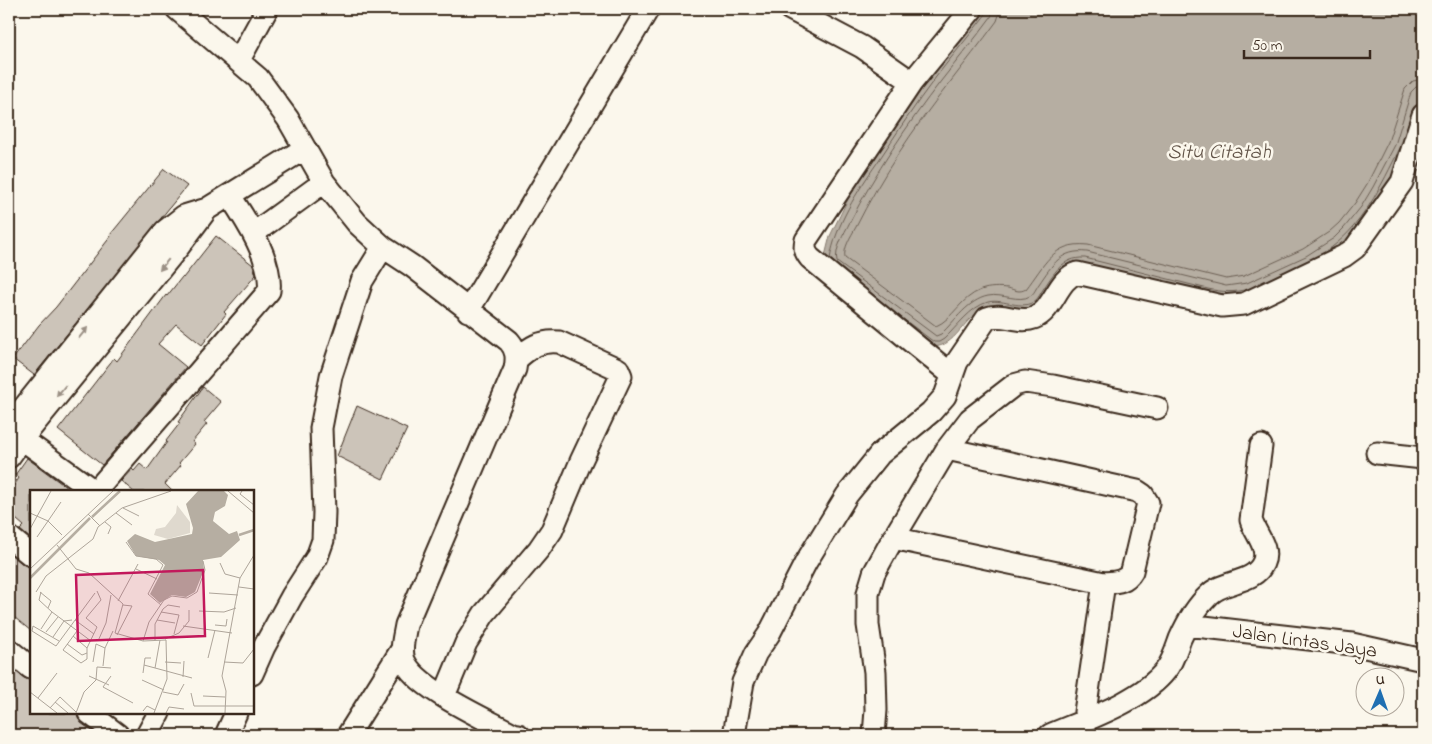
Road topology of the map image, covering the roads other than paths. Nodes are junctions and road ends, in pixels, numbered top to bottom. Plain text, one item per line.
1 (177, 9) edge
2 (267, 9) edge
3 (648, 9) edge
4 (790, 9) edge
5 (972, 9) edge
6 (239, 60) junction
7 (912, 82) junction
8 (1423, 115) edge
9 (304, 149) junction
10 (329, 189) junction
11 (230, 196) junction
12 (254, 233) junction
13 (383, 247) junction
14 (468, 311) junction
15 (517, 359) junction
16 (952, 375) junction
17 (1156, 408) dead end
18 (15, 432) edge
19 (1261, 446) dead end
20 (948, 449) junction
21 (1377, 454) dead end
22 (9, 457) edge
23 (1423, 458) edge
24 (93, 490) edge
25 (95, 490) edge
26 (9, 537) edge
27 (893, 538) junction
28 (30, 554) edge
29 (1104, 583) junction
30 (1187, 625) junction
31 (402, 649) junction
32 (9, 650) edge
33 (1423, 660) edge
34 (30, 667) edge
35 (254, 670) edge
36 (444, 696) junction
37 (1085, 712) dead end
38 (90, 714) edge
39 (158, 714) edge
40 (236, 714) edge
41 (118, 735) edge
42 (147, 735) edge
43 (226, 735) edge
44 (348, 735) edge
45 (516, 735) edge
46 (734, 735) edge
47 (874, 735) edge
48 (1050, 735) edge

1 - 6 street
2 - 6 street
3 - 14 street
4 - 7 street
5 - 7 street
6 - 9 street
7 - 16 street
8 - 16 street
9 - 10 street
9 - 11 street
10 - 12 street
10 - 13 street
11 - 12 street
11 - 18 street
12 - 25 street
13 - 14 street
13 - 35 street
14 - 15 street
15 - 31 street
15 - 36 street
16 - 46 street
17 - 20 street
18 - 22 street
18 - 24 street
19 - 30 street
20 - 27 street
20 - 29 street
21 - 23 street
26 - 28 street
27 - 29 street
27 - 47 street
29 - 37 street
30 - 33 street, Jalan Lintas Jaya
30 - 48 street
31 - 36 street
31 - 44 street
32 - 34 street
36 - 45 street
38 - 41 street
39 - 42 street
40 - 43 street

